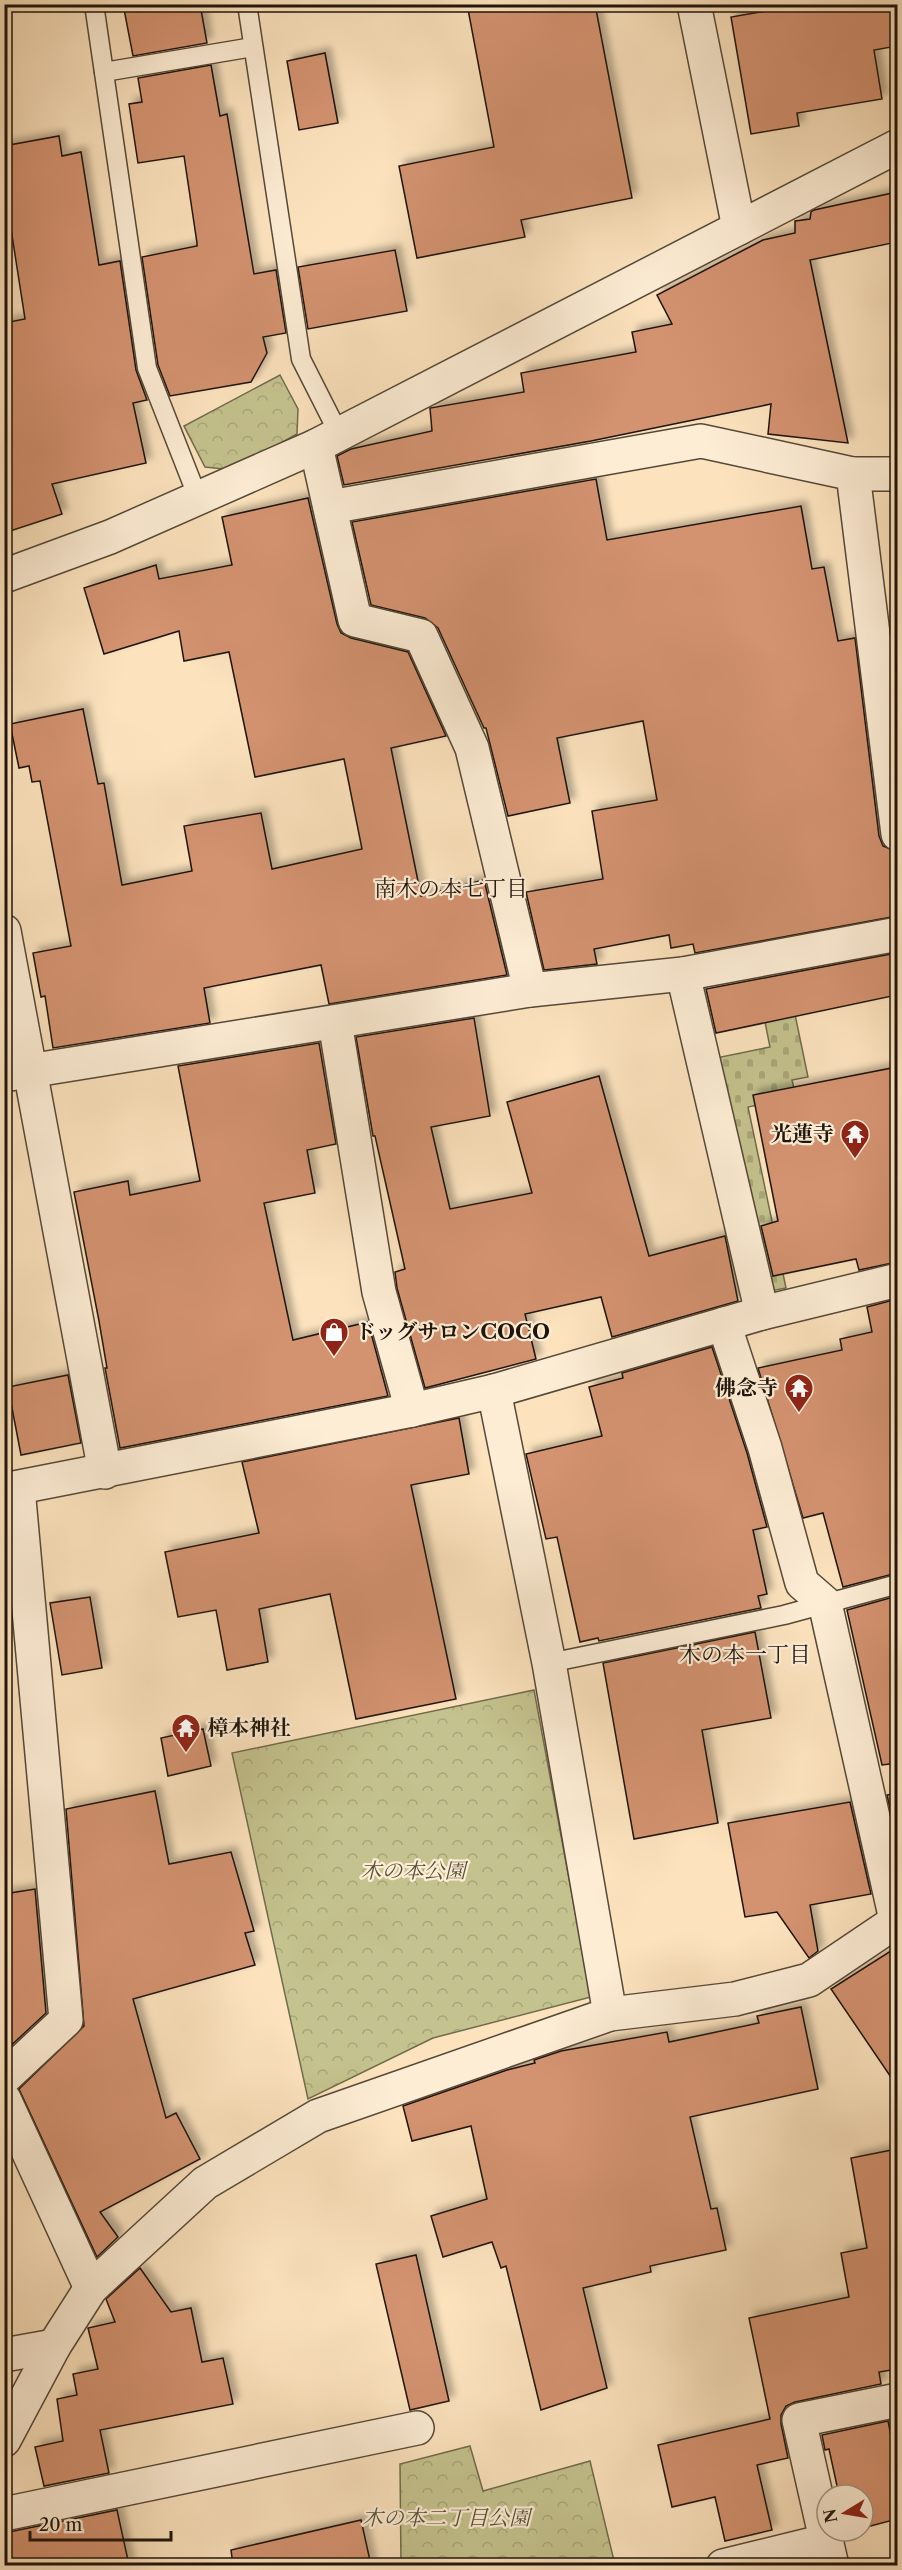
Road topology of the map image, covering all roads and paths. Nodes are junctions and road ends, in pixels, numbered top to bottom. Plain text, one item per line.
1 (94, 4) edge
2 (247, 4) edge
3 (694, 4) edge
4 (253, 47) junction
5 (104, 72) junction
6 (897, 146) edge
7 (740, 228) junction
8 (328, 440) junction
9 (853, 474) junction
10 (897, 474) edge
11 (198, 498) junction
12 (330, 507) junction
13 (4, 576) edge
14 (897, 834) edge
15 (4, 932) edge
16 (897, 934) edge
17 (683, 974) junction
18 (530, 990) junction
19 (335, 1022) junction
20 (16, 1073) edge
21 (897, 1280) edge
22 (762, 1313) junction
23 (724, 1324) junction
24 (494, 1391) junction
25 (412, 1410) junction
26 (105, 1472) junction
27 (11, 1489) edge
28 (897, 1584) edge
29 (825, 1603) junction
30 (549, 1664) junction
31 (897, 1920) edge
32 (610, 2014) junction
33 (4, 2079) edge
34 (4, 2099) edge
35 (14, 2140) edge
36 (91, 2288) junction
37 (54, 2346) junction
38 (4, 2355) edge
39 (897, 2400) edge
40 (417, 2428) dead end
41 (4, 2440) edge
42 (4, 2514) edge
43 (829, 2553) edge
44 (723, 2565) edge

1 - 5 lane
2 - 4 lane
3 - 7 street
4 - 5 lane
4 - 8 lane
5 - 11 lane
6 - 7 street
7 - 8 street
8 - 11 street
8 - 12 street
9 - 10 street
9 - 12 street
9 - 14 street
11 - 13 street
12 - 18 street
15 - 20 street
16 - 17 street
17 - 18 street
17 - 22 street
18 - 19 street
19 - 20 street
19 - 25 street
20 - 26 street
21 - 22 street
22 - 23 street
23 - 24 street
23 - 29 street
24 - 25 street
24 - 30 street
25 - 26 street
26 - 27 street
27 - 33 street
28 - 29 lane
29 - 30 lane
29 - 31 street
30 - 32 street
31 - 32 street
32 - 36 street
34 - 35 street
35 - 36 street
36 - 37 street
37 - 38 street
37 - 41 street
39 - 43 street
40 - 42 street
43 - 44 street

